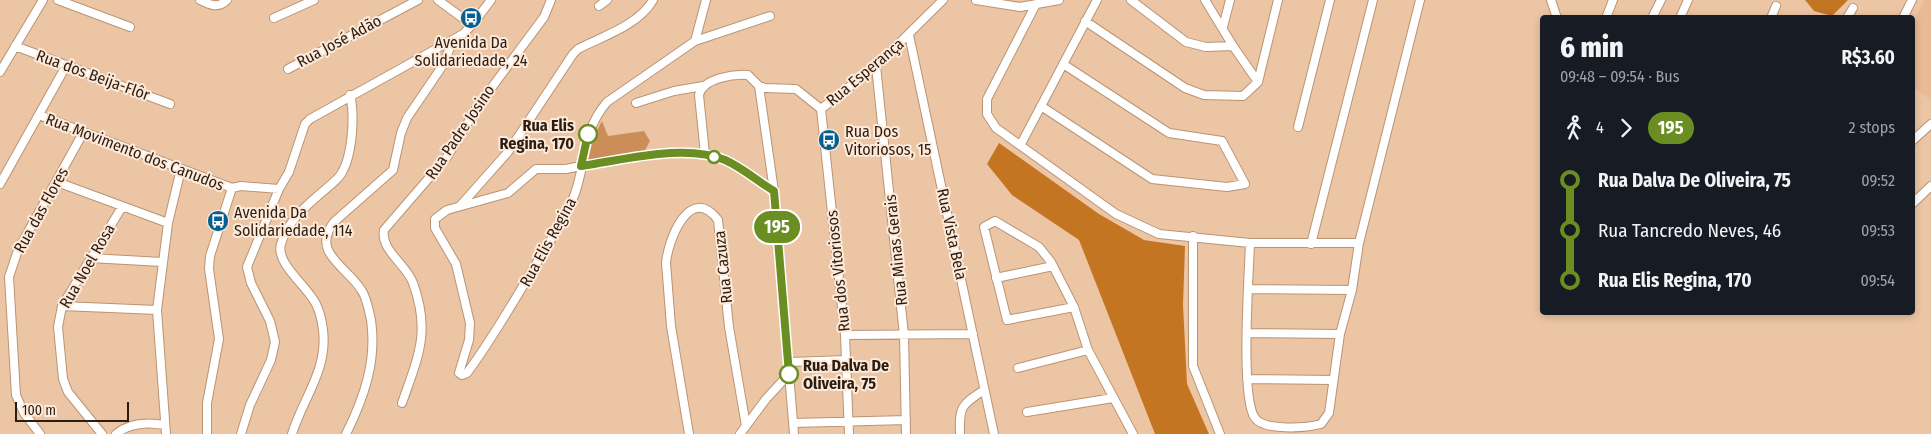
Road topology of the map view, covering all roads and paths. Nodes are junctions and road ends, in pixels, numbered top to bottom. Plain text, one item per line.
1 (43, 0) edge
2 (58, 0) edge
3 (200, 0) edge
4 (227, 0) edge
5 (314, 0) edge
6 (418, 0) edge
7 (438, 0) edge
8 (491, 0) edge
9 (552, 0) edge
10 (607, 0) edge
11 (653, 0) edge
12 (706, 0) edge
13 (943, 0) edge
14 (976, 0) edge
15 (1059, 0) edge
16 (1097, 0) edge
17 (1131, 0) edge
18 (1206, 0) edge
19 (1230, 0) edge
20 (1278, 0) edge
21 (1330, 0) edge
22 (1373, 0) edge
23 (1420, 0) edge
24 (1551, 0) edge
25 (1613, 0) edge
26 (1661, 0) edge
27 (1688, 0) edge
28 (1912, 0) edge
29 (599, 6) dead end
30 (1035, 6) junction
31 (1776, 6) dead end
32 (1853, 8) dead end
33 (1556, 15) edge
34 (1607, 15) edge
35 (1654, 15) edge
36 (1681, 15) edge
37 (1772, 15) edge
38 (1848, 15) edge
39 (1904, 15) edge
40 (770, 16) dead end
41 (274, 18) dead end
42 (1085, 21) junction
43 (472, 26) junction
44 (130, 27) dead end
45 (1223, 27) junction
46 (908, 35) junction
47 (453, 40) junction
48 (695, 41) junction
49 (16, 46) junction
50 (1233, 46) junction
51 (1063, 64) junction
52 (66, 66) junction
53 (876, 66) junction
54 (288, 69) dead end
55 (0, 72) edge
56 (1258, 82) junction
57 (703, 86) junction
58 (760, 86) junction
59 (350, 95) junction
60 (636, 103) dead end
61 (170, 104) dead end
62 (1041, 106) junction
63 (821, 109) junction
64 (39, 115) junction
65 (1931, 124) edge
66 (1298, 127) dead end
67 (83, 133) junction
68 (1915, 138) edge
69 (1021, 144) junction
70 (705, 154) junction
71 (581, 166) junction
72 (181, 169) junction
73 (57, 182) junction
74 (0, 184) edge
75 (1931, 186) edge
76 (232, 188) junction
77 (279, 189) junction
78 (774, 191) junction
79 (1915, 201) edge
80 (459, 206) junction
81 (122, 207) junction
82 (168, 223) junction
83 (1193, 236) junction
84 (1359, 242) junction
85 (1250, 243) junction
86 (1311, 244) junction
87 (90, 258) junction
88 (162, 262) junction
89 (1054, 266) junction
90 (996, 278) junction
91 (1248, 289) junction
92 (1352, 290) junction
93 (62, 306) junction
94 (1074, 306) junction
95 (158, 310) junction
96 (1247, 333) junction
97 (973, 334) junction
98 (1340, 334) junction
99 (845, 335) junction
100 (904, 335) junction
101 (1088, 350) junction
102 (847, 360) junction
103 (789, 362) junction
104 (1018, 368) dead end
105 (790, 374) junction
106 (1247, 379) junction
107 (1333, 380) junction
108 (984, 390) junction
109 (1113, 398) junction
110 (402, 403) dead end
111 (1027, 412) dead end
112 (906, 420) junction
113 (850, 422) junction
114 (794, 423) junction
115 (165, 425) junction
116 (746, 426) junction
117 (40, 434) edge
118 (102, 434) edge
119 (116, 434) edge
120 (166, 434) edge
121 (207, 434) edge
122 (241, 434) edge
123 (292, 434) edge
124 (346, 434) edge
125 (690, 434) edge
126 (740, 434) edge
127 (794, 434) edge
128 (849, 434) edge
129 (906, 434) edge
130 (960, 434) edge
131 (994, 434) edge
132 (1131, 434) edge
133 (1220, 434) edge

1 - 49 street
2 - 44 street
3 - 4 street
5 - 41 street
6 - 54 street, Rua José Adão
7 - 43 street
8 - 43 street
9 - 110 street, Rua Padre Josino
10 - 29 street
11 - 80 street
12 - 48 street
13 - 46 street
14 - 30 street
15 - 30 street
16 - 42 street
17 - 50 street
18 - 45 street
19 - 45 street
20 - 56 street
21 - 66 street
22 - 86 street
23 - 84 street
24 - 33 street
25 - 34 street
26 - 35 street
27 - 36 street
28 - 39 street
30 - 69 street
31 - 37 street
32 - 38 street
40 - 48 street, Rua Elis Regina
42 - 51 street
42 - 56 street
43 - 47 street
45 - 50 street
46 - 53 street, Rua Esperança
46 - 97 street, Rua Vista Bela
47 - 59 street
47 - 124 street
48 - 71 street, Rua Elis Regina
49 - 52 street, Rua dos Beija-Flôr
49 - 55 street
50 - 56 street
51 - 62 street
51 - 62 street
52 - 61 street, Rua dos Beija-Flôr
52 - 64 street
53 - 63 street, Rua Esperança
53 - 100 street, Rua Minas Gerais
57 - 58 street
57 - 60 street
57 - 70 street
58 - 63 street
58 - 78 street
59 - 77 street
59 - 123 street
62 - 69 street
63 - 99 street, Rua dos Vitoriosos
64 - 67 street, Rua Movimento dos Canudos
64 - 74 street
65 - 68 street
67 - 72 street, Rua Movimento dos Canudos
67 - 73 street, Rua das Flores
69 - 83 street
70 - 71 street
70 - 78 street
71 - 80 street
71 - 80 street, Rua Elis Regina
72 - 76 street, Rua Movimento dos Canudos
72 - 82 street
73 - 81 street
73 - 117 street, Rua das Flores
75 - 79 street
76 - 77 street
76 - 121 street
77 - 122 street
78 - 103 street
81 - 82 street
81 - 87 street, Rua Noel Rosa
82 - 88 street
83 - 85 street
83 - 133 street
84 - 86 street
84 - 92 street
85 - 86 street
85 - 91 street
87 - 88 street
87 - 93 street, Rua Noel Rosa
88 - 95 street
89 - 90 street
89 - 90 street
89 - 94 street
90 - 94 street
91 - 92 street
91 - 96 street
92 - 98 street
93 - 95 street
93 - 118 street, Rua Noel Rosa
94 - 101 street
95 - 115 street
96 - 98 street
96 - 106 street
97 - 100 street
97 - 108 street, Rua Vista Bela
98 - 107 street
99 - 100 street
99 - 102 street, Rua dos Vitoriosos
100 - 112 street, Rua Minas Gerais
101 - 104 street
101 - 109 street
102 - 103 street
102 - 113 street, Rua dos Vitoriosos
103 - 105 street
105 - 114 street
105 - 116 street
106 - 107 street
106 - 107 street
108 - 130 street
108 - 131 street, Rua Vista Bela
109 - 111 street
109 - 132 street
112 - 113 street
112 - 129 street, Rua Minas Gerais
113 - 114 street
113 - 128 street, Rua dos Vitoriosos
114 - 127 street
115 - 119 street
115 - 120 street
116 - 125 street, Rua Cazuza
116 - 126 street

